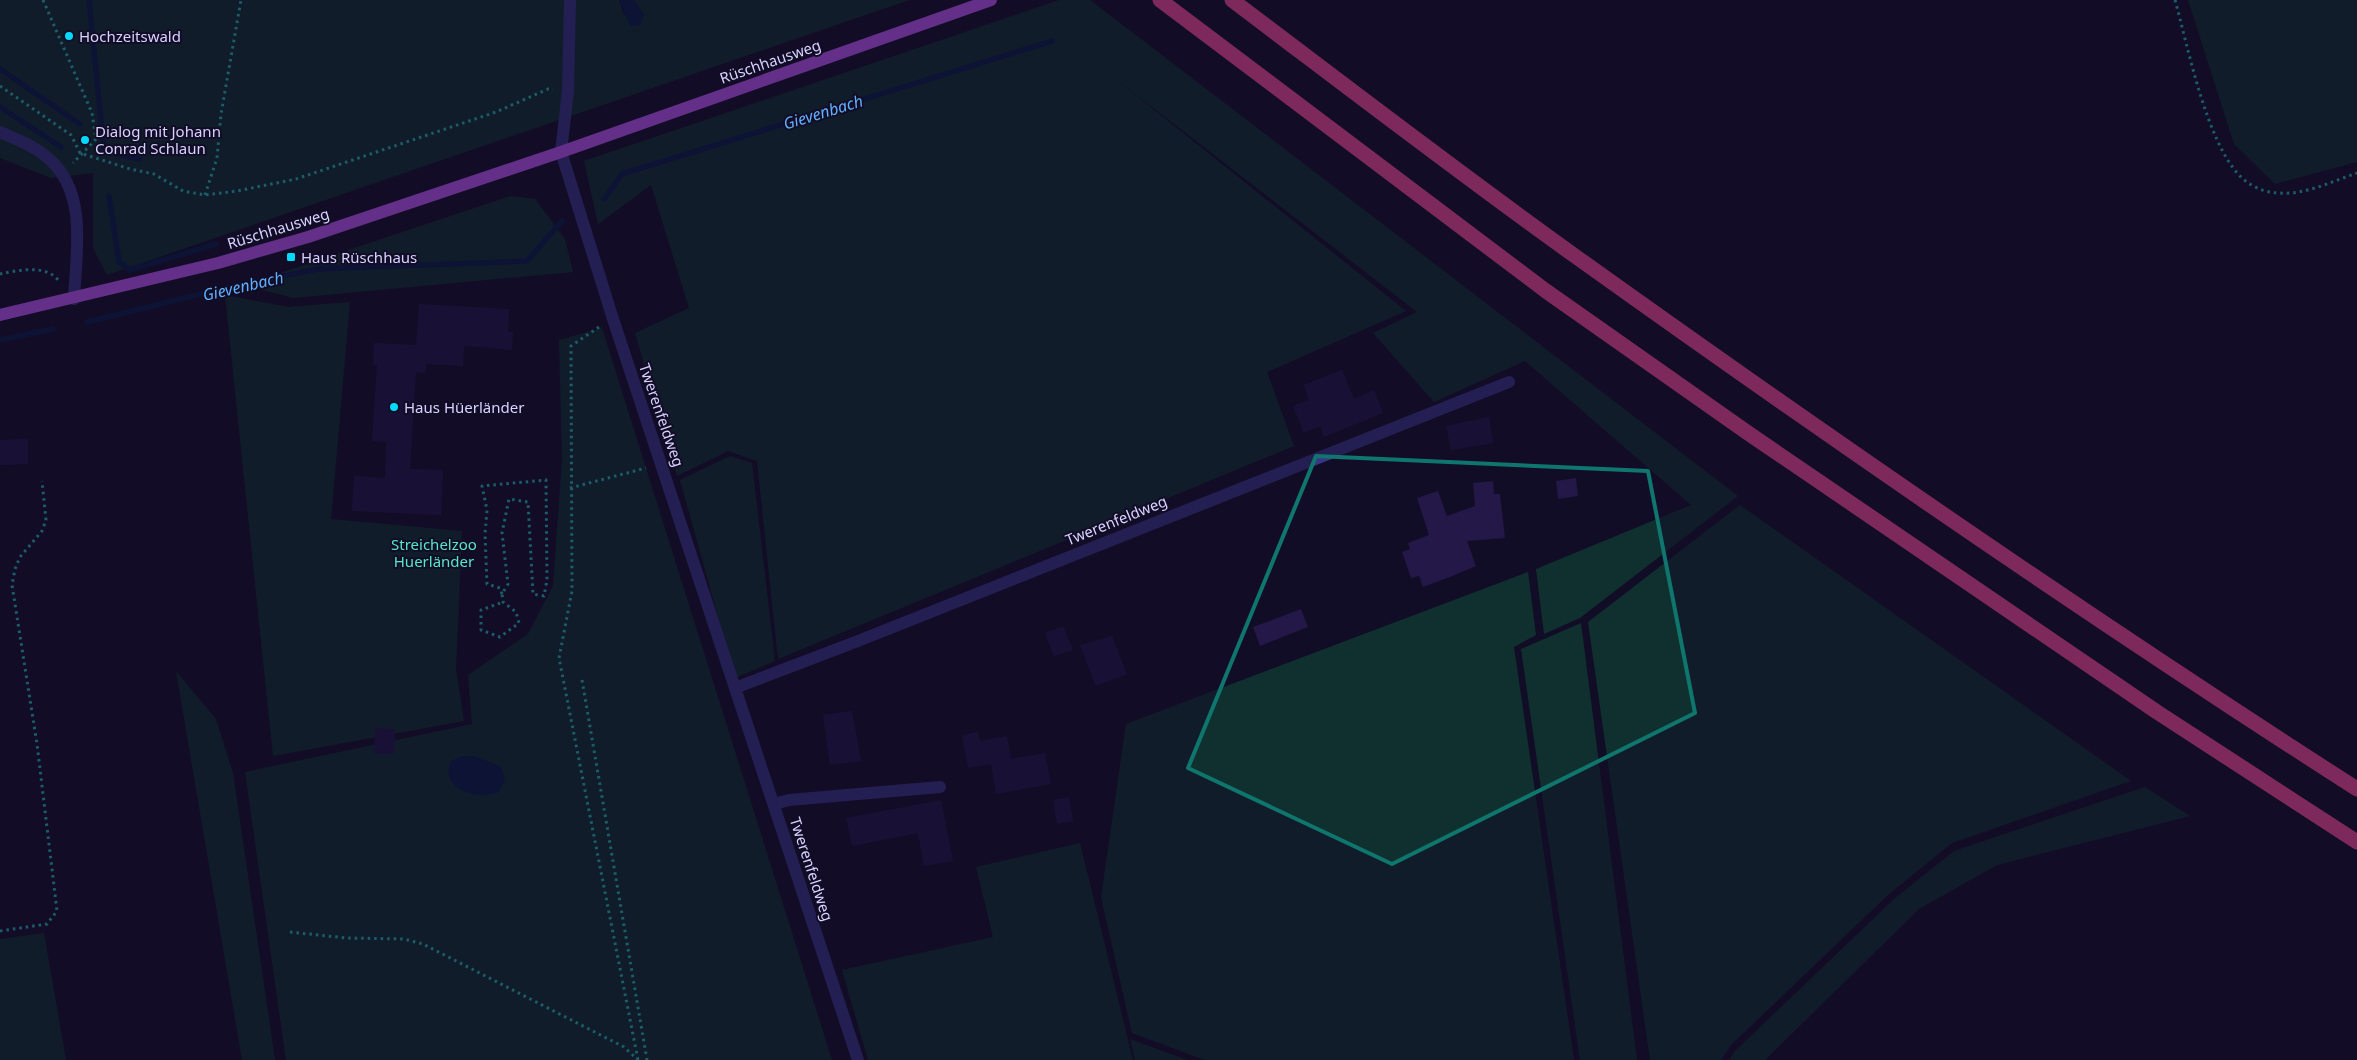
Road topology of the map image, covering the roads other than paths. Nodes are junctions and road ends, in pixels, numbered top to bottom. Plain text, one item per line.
1 (570, 0) edge
2 (990, 0) edge
3 (1160, 0) edge
4 (1232, 0) edge
5 (0, 132) edge
6 (561, 152) junction
7 (74, 299) junction
8 (0, 315) edge
9 (1508, 382) dead end
10 (735, 688) junction
11 (940, 787) dead end
12 (2357, 790) edge
13 (774, 804) junction
14 (2357, 842) edge
15 (858, 1060) edge

1 - 6 street
2 - 6 main road, Rüschhausweg
3 - 14 highway
4 - 12 highway
5 - 7 street
6 - 7 main road, Rüschhausweg
6 - 10 street, Twerenfeldweg
7 - 8 main road, Rüschhausweg
9 - 10 street, Twerenfeldweg
10 - 13 street, Twerenfeldweg
11 - 13 street
13 - 15 street, Twerenfeldweg

